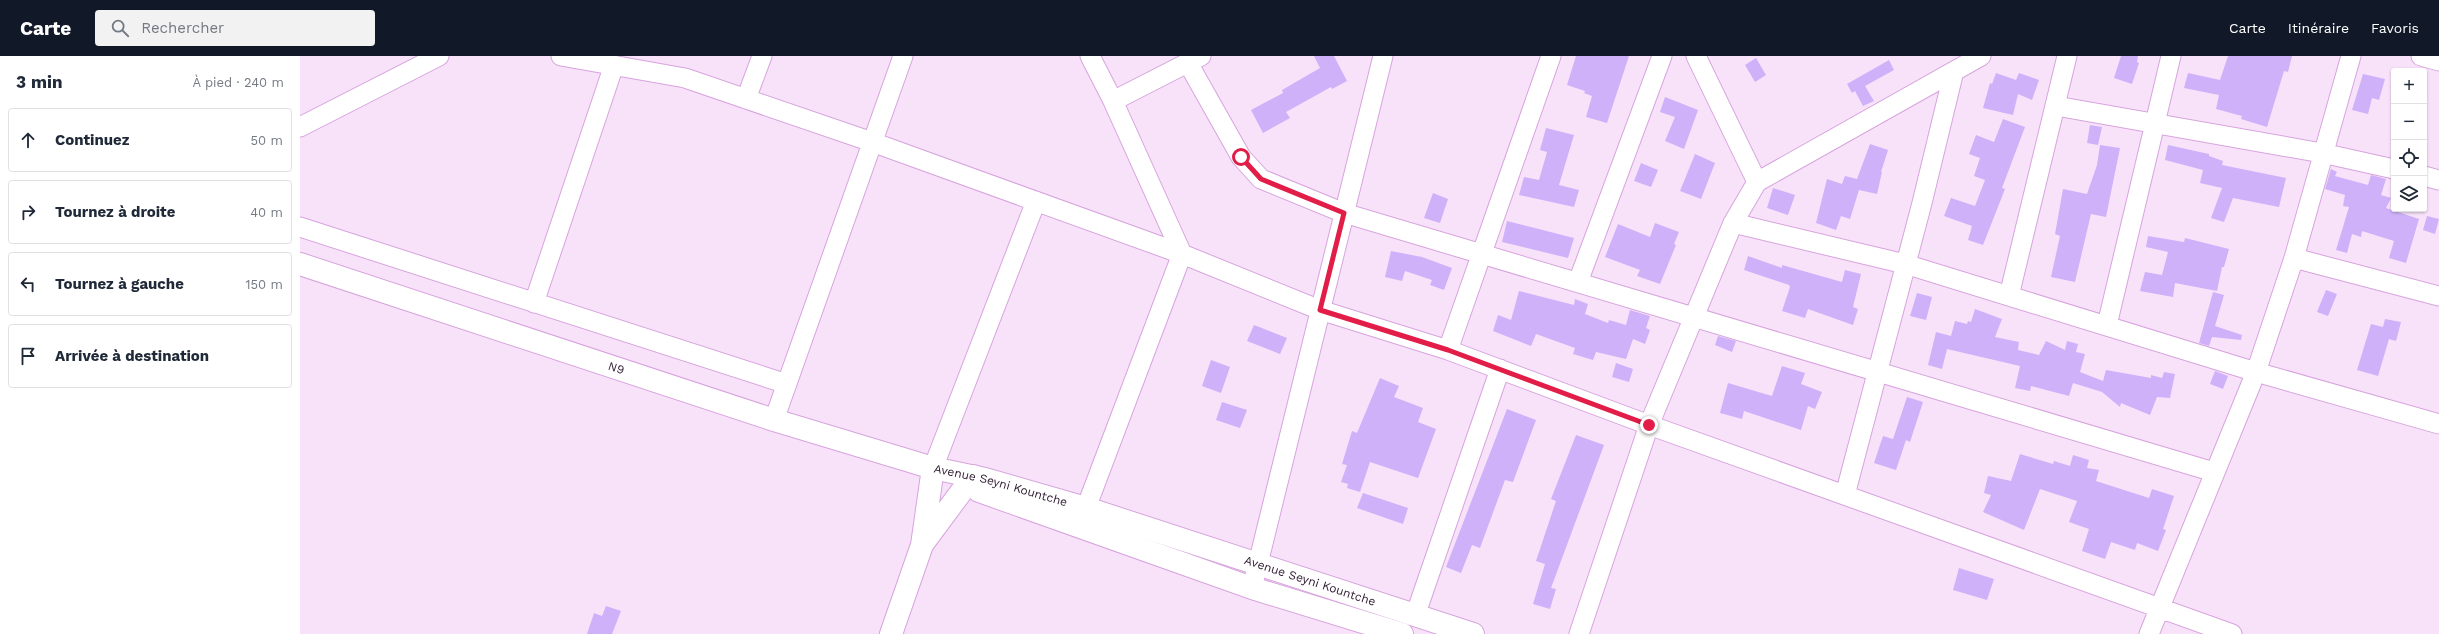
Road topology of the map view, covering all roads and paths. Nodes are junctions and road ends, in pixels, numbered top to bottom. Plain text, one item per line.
1 (439, 56) edge
2 (562, 56) edge
3 (762, 56) edge
4 (903, 56) edge
5 (1090, 56) edge
6 (1383, 56) edge
7 (1551, 56) edge
8 (1662, 56) edge
9 (1696, 56) edge
10 (1981, 56) edge
11 (2067, 56) edge
12 (2171, 56) edge
13 (2351, 56) edge
14 (2420, 56) edge
15 (1195, 59) edge
16 (2439, 61) edge
17 (614, 65) junction
18 (1954, 71) junction
19 (746, 99) junction
20 (1113, 101) junction
21 (2056, 106) junction
22 (2155, 124) junction
23 (300, 127) edge
24 (872, 142) junction
25 (2322, 153) junction
26 (2391, 168) edge
27 (2427, 177) edge
28 (2439, 180) edge
29 (1757, 182) junction
30 (1036, 201) junction
31 (1344, 213) junction
32 (1733, 223) junction
33 (300, 227) edge
34 (1182, 254) junction
35 (1482, 254) junction
36 (2294, 258) junction
37 (300, 264) edge
38 (1905, 264) junction
39 (1578, 282) junction
40 (2009, 296) junction
41 (2439, 296) edge
42 (534, 302) junction
43 (1320, 310) junction
44 (1694, 317) junction
45 (2107, 324) junction
46 (1448, 350) junction
47 (1500, 369) junction
48 (1877, 371) junction
49 (2256, 372) junction
50 (786, 384) junction
51 (774, 420) junction
52 (2439, 424) edge
53 (1649, 425) junction
54 (933, 468) junction
55 (2214, 472) junction
56 (969, 481) junction
57 (1845, 495) junction
58 (1086, 508) junction
59 (922, 545) junction
60 (1258, 565) junction
61 (1252, 588) junction
62 (2161, 608) junction
63 (1415, 616) junction
64 (891, 634) edge
65 (1402, 634) edge
66 (1473, 634) edge
67 (1579, 634) edge
68 (2150, 634) edge
69 (2232, 634) edge

1 - 23 street
2 - 17 street
3 - 19 street
4 - 24 street
5 - 20 street
6 - 31 street
7 - 35 street
8 - 39 street
9 - 29 street
10 - 18 street
11 - 21 street
12 - 22 street
13 - 25 street
14 - 16 street
15 - 20 street
15 - 31 street
17 - 19 street
17 - 42 street
18 - 29 street
18 - 38 street
19 - 24 street
20 - 34 street
21 - 22 street
21 - 40 street
22 - 25 street
22 - 45 street
24 - 30 street
24 - 50 street
25 - 26 street
25 - 36 street
27 - 28 street
29 - 32 street
30 - 34 street
30 - 54 street
31 - 35 street
31 - 43 street
32 - 38 street
32 - 44 street
33 - 42 street
34 - 43 street
34 - 58 street
35 - 39 street
35 - 46 street
36 - 41 street
36 - 49 street
37 - 51 main road, N9
38 - 40 street
38 - 48 street
39 - 44 street
40 - 45 street
42 - 50 street
43 - 46 street
43 - 60 street
44 - 48 street
44 - 53 street
45 - 49 street
46 - 47 street
47 - 53 street
47 - 63 street
48 - 55 street
48 - 57 street
49 - 52 street
49 - 55 street
50 - 51 street
51 - 54 main road, N9
53 - 57 street
53 - 67 street
54 - 56 main road, Avenue Seyni Kountche
54 - 59 main road
55 - 62 street
56 - 58 main road, Avenue Seyni Kountche
56 - 59 main road
56 - 61 main road, Avenue Seyni Kountche
57 - 62 street
58 - 60 main road, Avenue Seyni Kountche
59 - 64 main road
60 - 61 street
60 - 63 main road, Avenue Seyni Kountche
61 - 65 main road, Avenue Seyni Kountche
62 - 68 street
62 - 69 street
63 - 66 main road, Avenue Seyni Kountche

